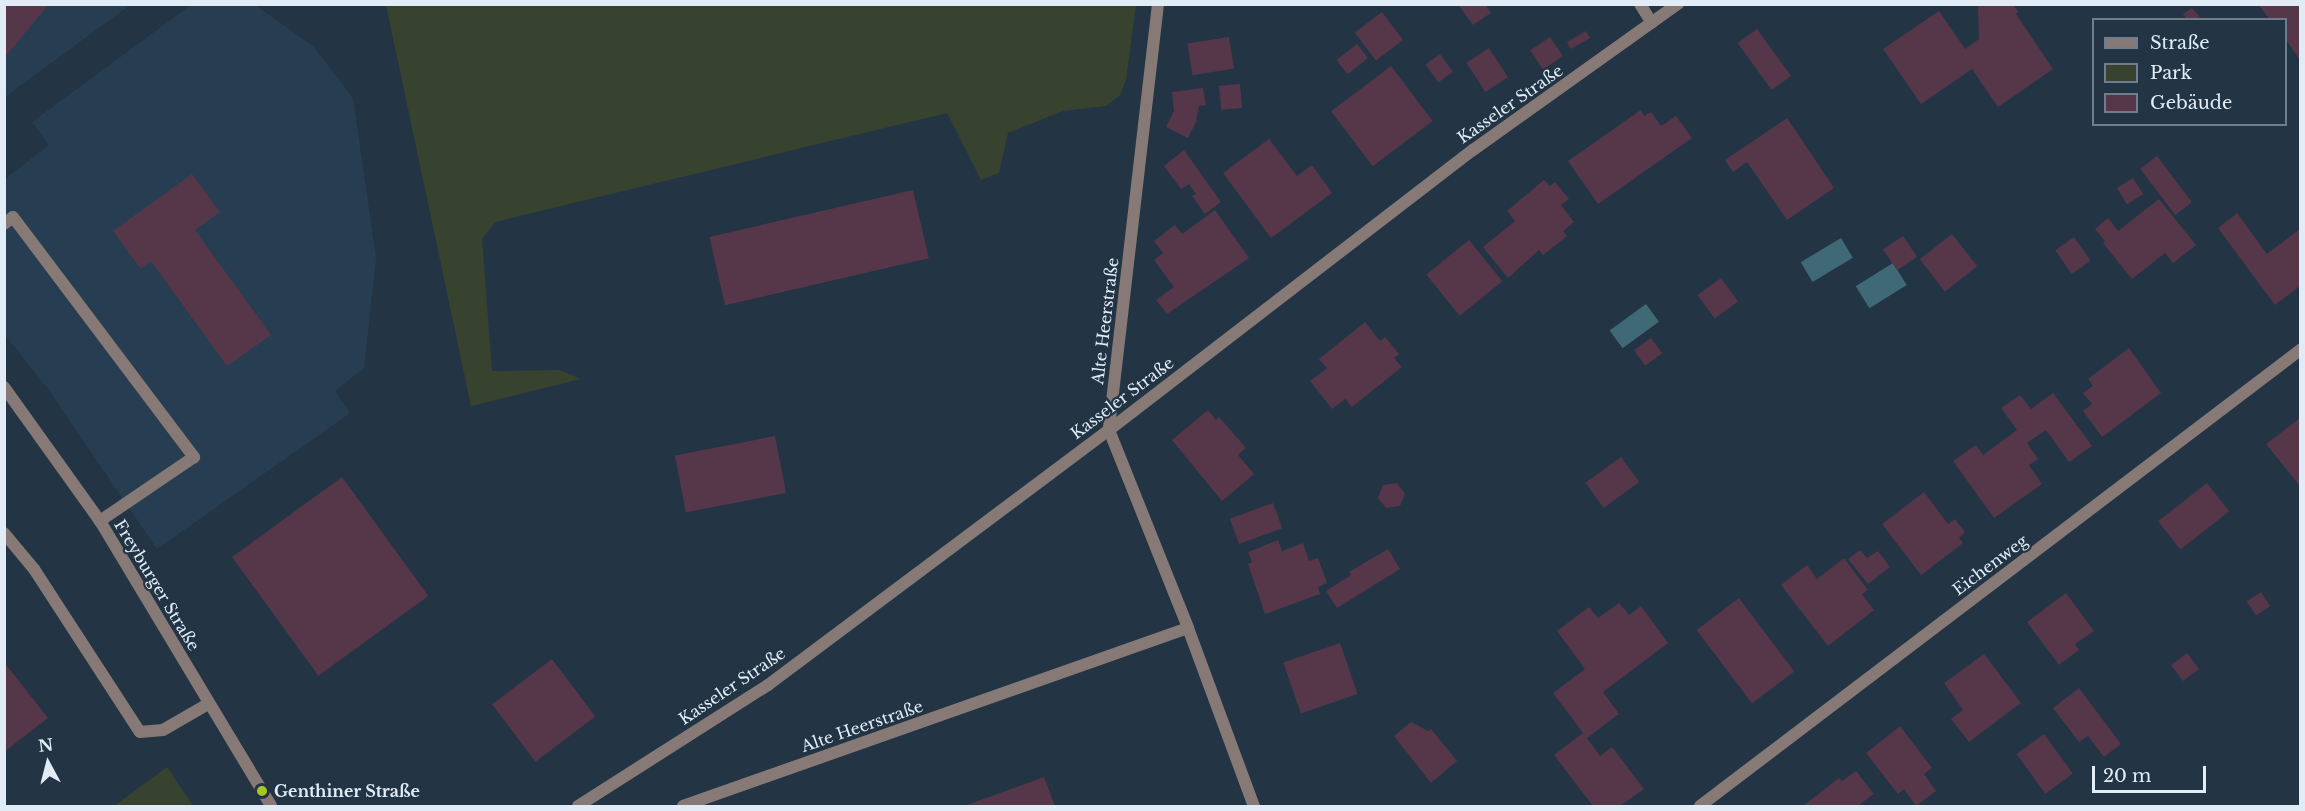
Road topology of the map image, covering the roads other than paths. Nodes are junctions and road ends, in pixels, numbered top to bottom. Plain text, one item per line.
1 (1158, 4) edge
2 (1640, 4) edge
3 (1678, 4) edge
4 (1652, 23) junction
5 (4, 224) edge
6 (2301, 350) edge
7 (4, 387) edge
8 (1109, 429) junction
9 (100, 521) junction
10 (4, 533) edge
11 (1188, 628) junction
12 (208, 704) junction
13 (271, 807) edge
14 (578, 807) edge
15 (683, 807) edge
16 (1254, 807) edge
17 (1700, 807) edge

1 - 8 street, Alte Heerstraße
2 - 4 street
3 - 4 street, Kasseler Straße
4 - 8 street, Kasseler Straße
5 - 9 street
6 - 17 street, Eichenweg
7 - 9 street, Freyburger Straße
8 - 11 street, Alte Heerstraße
8 - 14 street, Kasseler Straße
9 - 12 street, Freyburger Straße
10 - 12 street
11 - 15 street, Alte Heerstraße
11 - 16 street, Alte Heerstraße
12 - 13 street, Freyburger Straße

